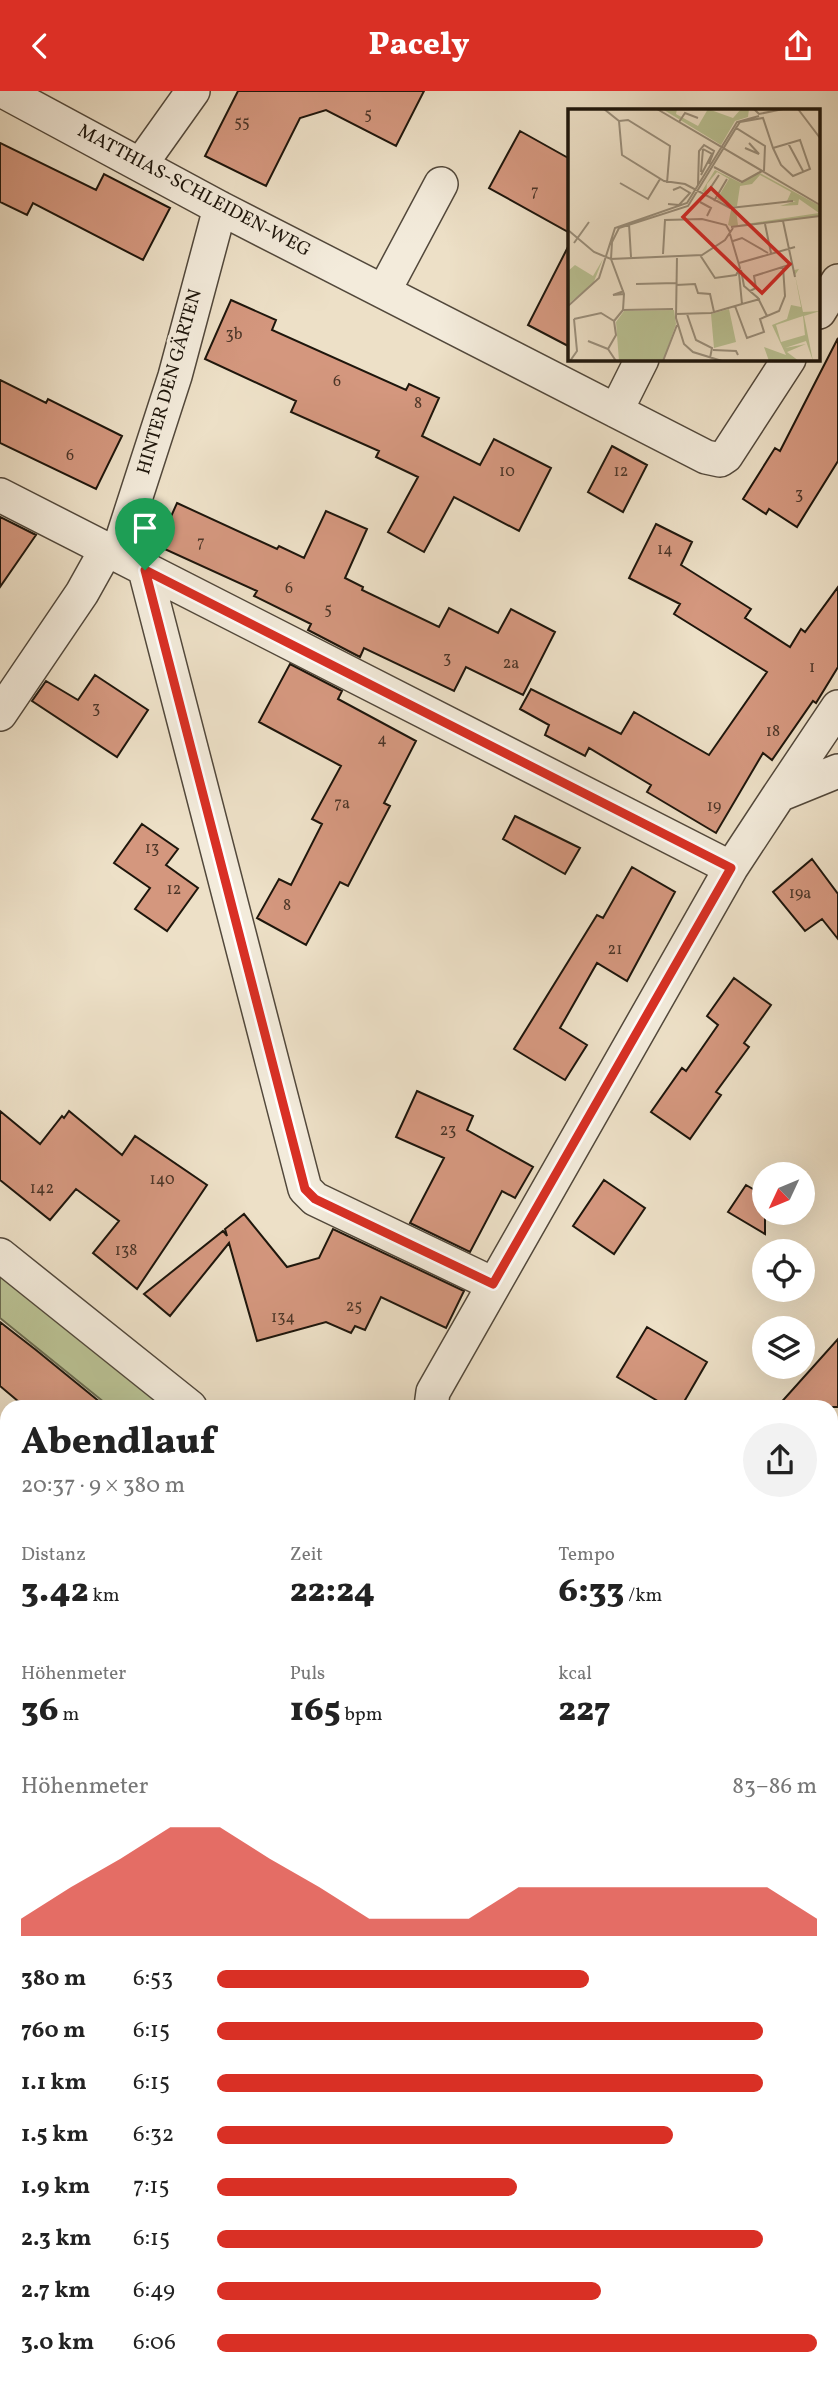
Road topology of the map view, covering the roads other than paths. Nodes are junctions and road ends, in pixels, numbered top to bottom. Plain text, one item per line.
1 (4, 91) edge
2 (193, 91) edge
3 (141, 164) junction
4 (441, 184) dead end
5 (220, 208) junction
6 (838, 281) edge
7 (384, 291) junction
8 (820, 310) edge
9 (641, 361) edge
10 (788, 361) edge
11 (616, 411) junction
12 (0, 495) edge
13 (123, 558) junction
14 (838, 707) edge
15 (0, 714) edge
16 (838, 771) edge
17 (779, 795) junction
18 (731, 868) junction
19 (0, 1255) edge
20 (493, 1284) junction
21 (181, 1400) edge
22 (432, 1400) edge

1 - 3 street, MATTHIAS-SCHLEIDEN-WEG
2 - 3 street
3 - 5 street, MATTHIAS-SCHLEIDEN-WEG
4 - 7 street
5 - 7 street, MATTHIAS-SCHLEIDEN-WEG
5 - 13 street, HINTER DEN GÄRTEN
6 - 8 street
7 - 11 street, MATTHIAS-SCHLEIDEN-WEG
9 - 11 street
10 - 11 street, MATTHIAS-SCHLEIDEN-WEG
12 - 13 street
13 - 15 street, HINTER DEN GÄRTEN
13 - 18 street
13 - 20 street
14 - 17 street
16 - 17 street
17 - 18 street
18 - 20 street
19 - 21 street
20 - 22 street

